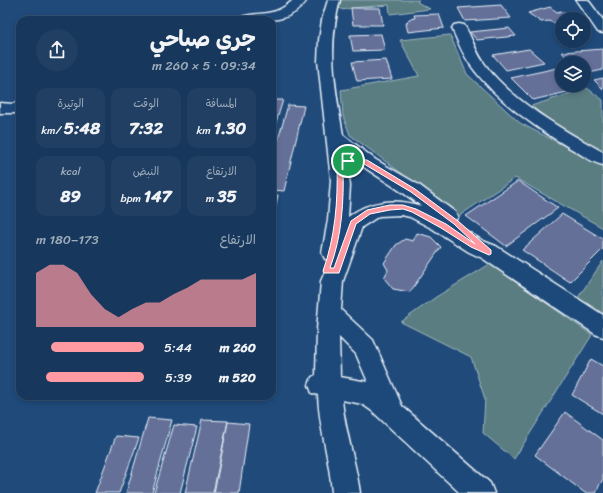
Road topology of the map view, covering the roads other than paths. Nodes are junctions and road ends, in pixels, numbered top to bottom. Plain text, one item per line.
1 (301, 0) edge
2 (334, 0) edge
3 (582, 0) edge
4 (276, 16) edge
5 (459, 28) dead end
6 (603, 29) edge
7 (0, 108) edge
8 (16, 108) edge
9 (335, 137) junction
10 (603, 159) edge
11 (370, 164) junction
12 (340, 166) junction
13 (413, 190) junction
14 (341, 192) junction
15 (403, 207) junction
16 (380, 209) junction
17 (354, 222) junction
18 (489, 252) junction
19 (331, 271) junction
20 (329, 314) junction
21 (603, 327) edge
22 (325, 386) junction
23 (394, 415) junction
24 (337, 493) edge
25 (346, 493) edge
26 (480, 493) edge

1 - 4 street
2 - 9 street
3 - 6 street
5 - 10 street
7 - 8 street
9 - 11 street
9 - 12 street
11 - 12 street
11 - 13 street
12 - 14 street
13 - 15 street
13 - 18 street
14 - 16 street
14 - 17 street
14 - 19 street
15 - 16 street
15 - 18 street
16 - 17 street
17 - 19 street
18 - 21 street
19 - 20 street
19 - 22 street
20 - 22 street
20 - 23 street
22 - 23 street
22 - 24 street
22 - 25 street
23 - 26 street

